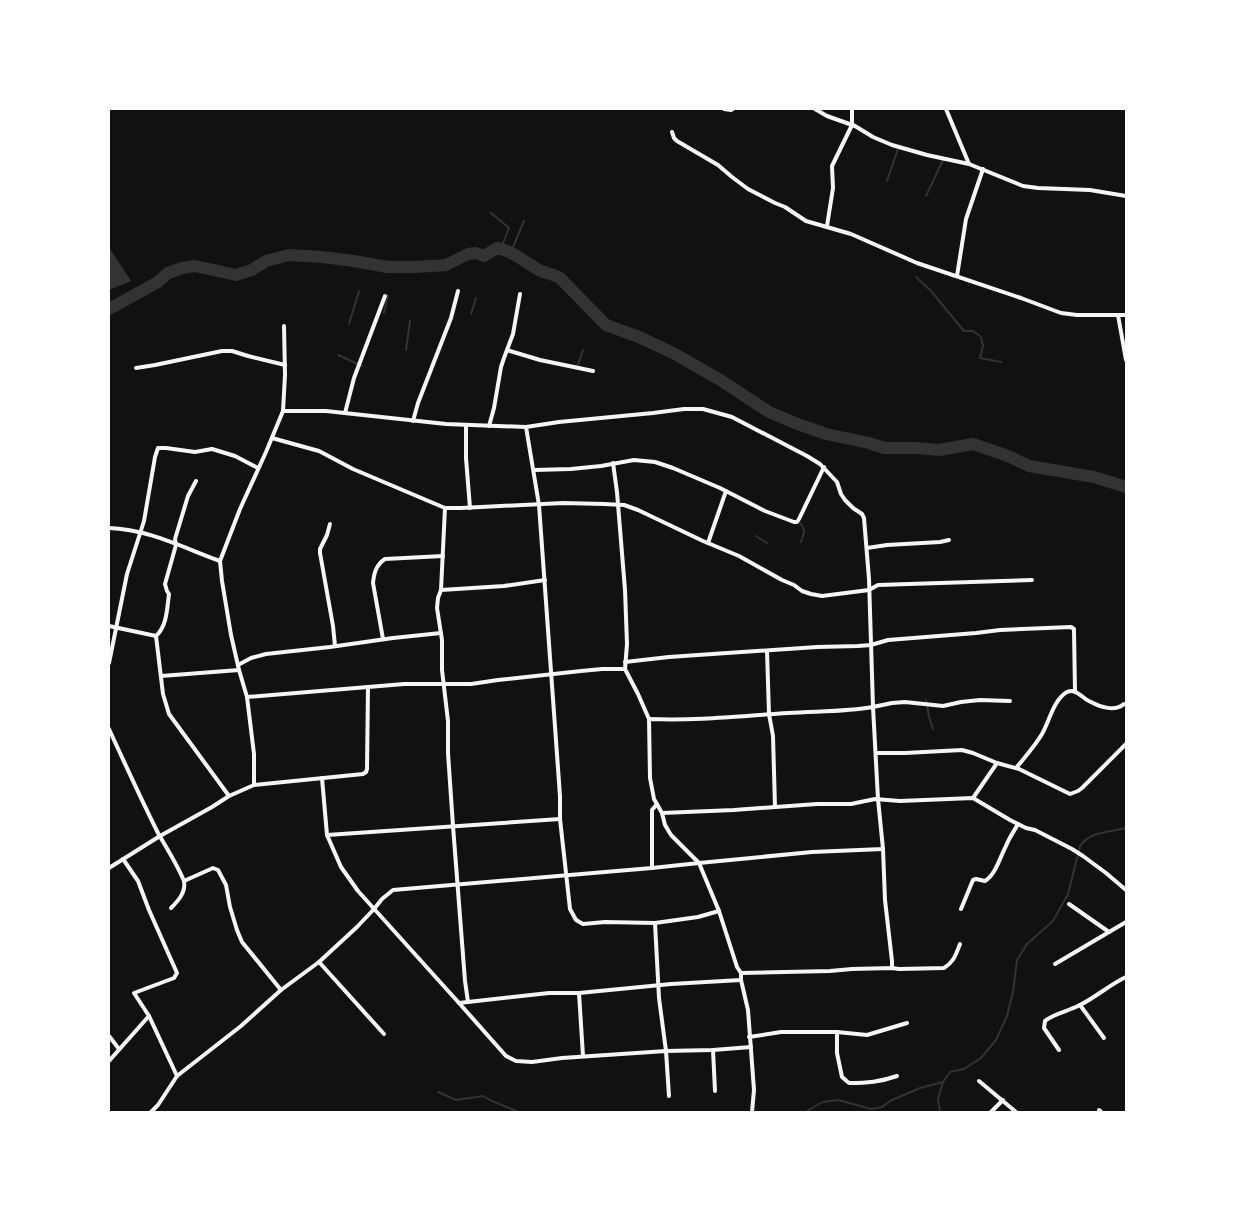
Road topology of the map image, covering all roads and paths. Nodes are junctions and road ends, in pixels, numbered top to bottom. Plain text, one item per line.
1 (724, 109) edge
2 (734, 109) edge
3 (815, 109) edge
4 (852, 109) edge
5 (946, 109) edge
6 (852, 125) junction
7 (672, 132) dead end
8 (969, 164) junction
9 (984, 170) junction
10 (1126, 196) edge
11 (827, 226) junction
12 (957, 276) junction
13 (458, 290) dead end
14 (520, 294) dead end
15 (384, 296) dead end
16 (1126, 314) edge
17 (1118, 315) junction
18 (284, 326) dead end
19 (507, 350) junction
20 (1126, 360) edge
21 (285, 365) junction
22 (136, 368) dead end
23 (593, 371) dead end
24 (283, 411) junction
25 (344, 413) junction
26 (413, 421) junction
27 (466, 425) junction
28 (489, 426) junction
29 (526, 427) junction
30 (272, 438) junction
31 (613, 463) junction
32 (824, 467) junction
33 (258, 468) junction
34 (534, 470) junction
35 (196, 481) dead end
36 (726, 491) junction
37 (617, 504) junction
38 (539, 505) junction
39 (445, 508) junction
40 (470, 508) junction
41 (330, 524) dead end
42 (109, 528) edge
43 (141, 532) junction
44 (949, 540) dead end
45 (708, 543) junction
46 (176, 544) junction
47 (867, 548) junction
48 (443, 556) junction
49 (220, 561) junction
50 (544, 580) junction
51 (1032, 580) dead end
52 (441, 590) junction
53 (869, 590) junction
54 (109, 626) edge
55 (116, 627) junction
56 (441, 633) junction
57 (156, 636) junction
58 (383, 639) junction
59 (870, 645) junction
60 (335, 646) junction
61 (768, 651) junction
62 (625, 662) junction
63 (109, 663) edge
64 (239, 667) junction
65 (626, 669) junction
66 (550, 674) junction
67 (160, 676) junction
68 (444, 684) junction
69 (368, 687) junction
70 (1075, 692) junction
71 (248, 697) junction
72 (1010, 701) dead end
73 (1124, 704) dead end
74 (873, 707) junction
75 (770, 714) junction
76 (649, 719) junction
77 (109, 729) edge
78 (1126, 744) edge
79 (876, 753) junction
80 (997, 762) junction
81 (1016, 768) junction
82 (322, 778) junction
83 (254, 785) junction
84 (229, 796) junction
85 (973, 798) junction
86 (878, 799) junction
87 (657, 804) junction
88 (775, 807) junction
89 (662, 813) junction
90 (560, 819) junction
91 (1018, 824) junction
92 (453, 826) junction
93 (327, 835) junction
94 (160, 836) junction
95 (883, 849) junction
96 (123, 859) junction
97 (699, 863) junction
98 (109, 868) edge
99 (652, 868) junction
100 (566, 876) junction
101 (184, 880) junction
102 (458, 884) junction
103 (1126, 890) edge
104 (1069, 904) dead end
105 (171, 908) dead end
106 (374, 909) junction
107 (961, 909) dead end
108 (719, 911) junction
109 (1126, 922) edge
110 (655, 923) junction
111 (1109, 932) junction
112 (960, 944) dead end
113 (318, 962) junction
114 (1055, 964) dead end
115 (892, 968) junction
116 (741, 973) junction
117 (1126, 977) edge
118 (741, 980) junction
119 (659, 984) junction
120 (282, 990) junction
121 (579, 993) junction
122 (468, 1002) junction
123 (459, 1003) junction
124 (1080, 1005) junction
125 (149, 1016) junction
126 (907, 1023) dead end
127 (837, 1032) junction
128 (384, 1034) dead end
129 (109, 1036) edge
130 (749, 1037) junction
131 (1104, 1038) dead end
132 (751, 1047) junction
133 (119, 1049) junction
134 (713, 1050) junction
135 (1059, 1050) dead end
136 (666, 1051) junction
137 (583, 1056) junction
138 (109, 1061) edge
139 (177, 1076) junction
140 (897, 1076) dead end
141 (979, 1081) dead end
142 (715, 1091) dead end
143 (669, 1096) dead end
144 (1003, 1100) junction
145 (151, 1112) edge
146 (752, 1112) edge
147 (991, 1112) edge
148 (1016, 1112) edge

1 - 2 street
3 - 6 street
4 - 6 street
5 - 8 street
6 - 8 street
6 - 11 street
7 - 11 street
8 - 9 street
9 - 10 street
9 - 12 street
11 - 12 street
12 - 17 street
13 - 26 street
14 - 19 street
15 - 25 street
16 - 17 street
17 - 20 street
18 - 21 street
19 - 23 street
19 - 28 street
21 - 22 street
21 - 24 street
24 - 25 street
24 - 30 street
25 - 26 street
26 - 27 street
27 - 28 street
27 - 40 street
28 - 29 street
29 - 32 street
29 - 34 street
30 - 33 street
30 - 39 street
31 - 34 street
31 - 36 street
31 - 37 street
32 - 36 street
32 - 47 street
33 - 43 street
33 - 49 street
34 - 38 street
35 - 46 street
36 - 45 street
37 - 38 street
37 - 45 street
37 - 62 street
38 - 40 street
38 - 50 street
39 - 40 street
39 - 48 street
41 - 60 street
42 - 43 street
43 - 46 street
43 - 55 street
44 - 47 street
45 - 53 street
46 - 49 street
46 - 57 street
47 - 53 street
48 - 52 street
48 - 58 street
49 - 64 street
50 - 52 street
50 - 66 street
51 - 53 street
52 - 56 street
53 - 59 street
54 - 55 street
55 - 57 street
55 - 63 street
56 - 58 street
56 - 68 street
57 - 67 street
58 - 60 street
59 - 61 street
59 - 70 street
59 - 74 street
60 - 64 street
61 - 62 street
61 - 75 street
62 - 65 street
64 - 67 street
64 - 71 street
65 - 66 street
65 - 76 street
66 - 68 street
66 - 90 street
67 - 84 street
68 - 69 street
68 - 92 street
69 - 71 street
69 - 82 street
70 - 73 street
70 - 81 street
71 - 83 street
72 - 74 street
74 - 75 street
74 - 79 street
75 - 76 street
75 - 88 street
76 - 87 street
77 - 94 street
78 - 81 street
79 - 80 street
79 - 86 street
80 - 81 street
80 - 85 street
82 - 83 street
82 - 93 street
83 - 84 street
84 - 94 street
85 - 86 street
85 - 91 street
86 - 88 street
86 - 95 street
87 - 89 street
87 - 99 street
88 - 89 street
89 - 97 street
90 - 92 street
90 - 100 street
91 - 103 street
91 - 107 street
92 - 93 street
92 - 102 street
93 - 106 street
94 - 96 street
94 - 101 street
95 - 97 street
95 - 115 street
96 - 98 street
96 - 125 street
97 - 99 street
97 - 108 street
99 - 100 street
100 - 102 street
100 - 110 street
101 - 105 street
101 - 120 street
102 - 106 street
102 - 122 street
104 - 111 street
106 - 113 street
106 - 123 street
108 - 110 street
108 - 116 street
109 - 111 street
110 - 119 street
111 - 114 street
112 - 115 street
113 - 120 street
113 - 128 street
115 - 116 street
116 - 118 street
117 - 124 street
118 - 119 street
118 - 130 street
119 - 121 street
119 - 136 street
120 - 139 street
121 - 122 street
121 - 137 street
122 - 123 street
123 - 137 street
124 - 131 street
124 - 135 street
125 - 133 street
125 - 139 street
126 - 127 street
127 - 130 street
127 - 140 street
129 - 133 street
130 - 132 street
132 - 134 street
132 - 146 street
133 - 138 street
134 - 136 street
134 - 142 street
136 - 137 street
136 - 143 street
139 - 145 street
141 - 144 street
144 - 147 street
144 - 148 street

